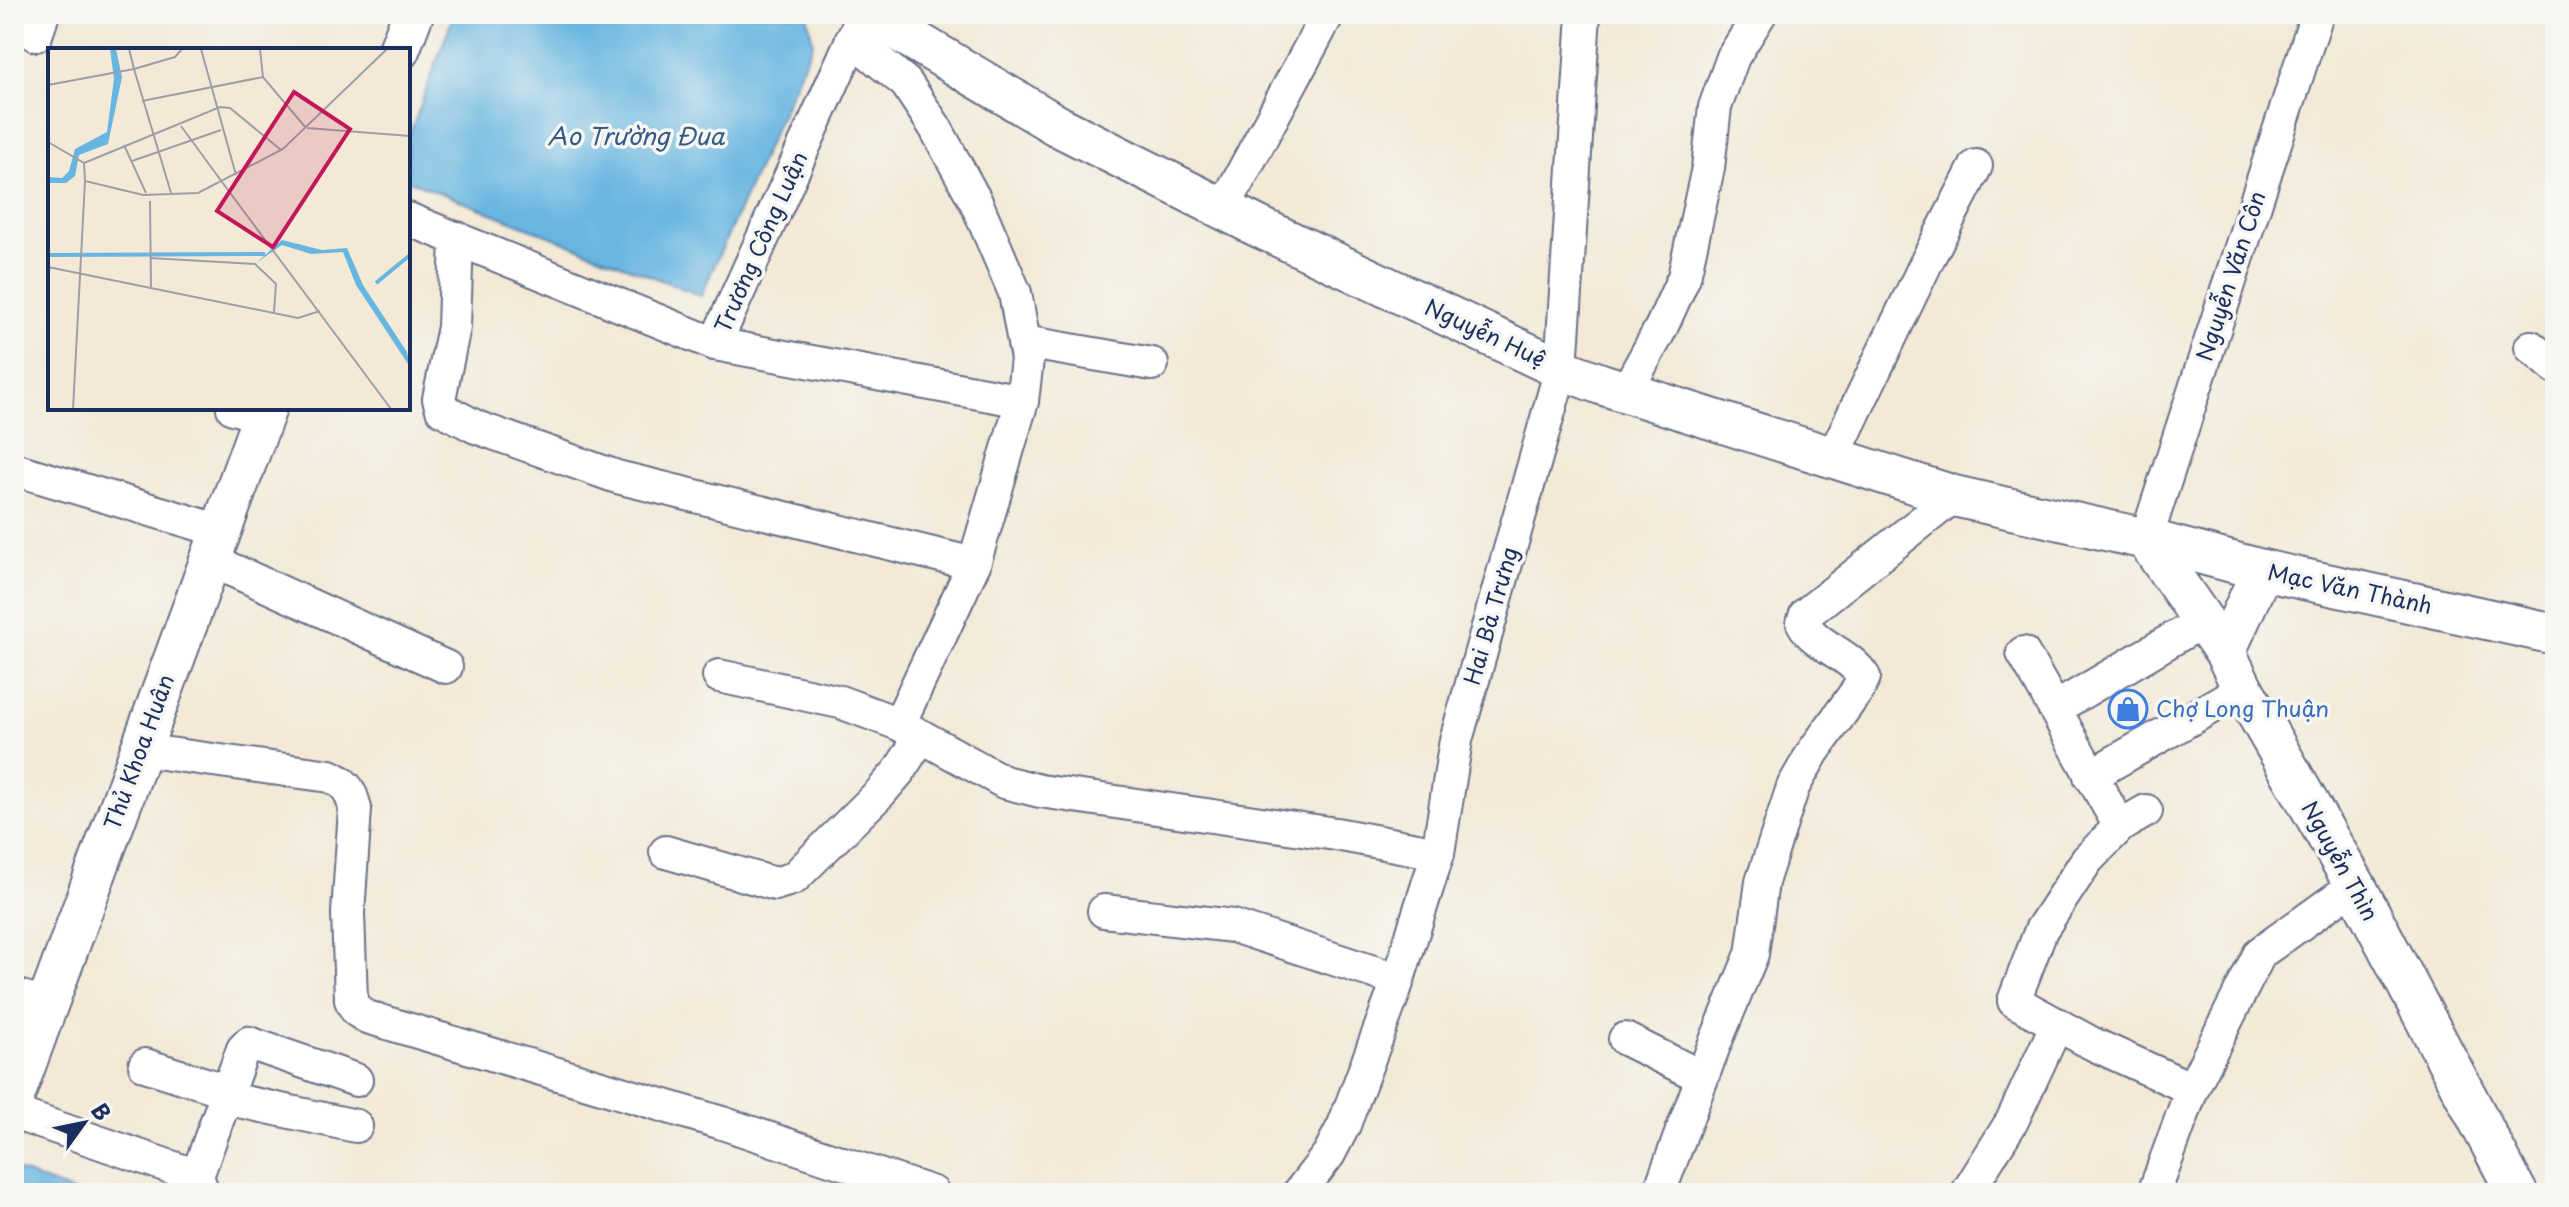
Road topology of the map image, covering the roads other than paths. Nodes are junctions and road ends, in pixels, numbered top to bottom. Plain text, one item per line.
1 (413, 14) edge
2 (1328, 14) edge
3 (1584, 14) edge
4 (1760, 14) edge
5 (2312, 16) edge
6 (862, 22) edge
7 (400, 48) edge
8 (1976, 166) dead end
9 (1223, 209) junction
10 (410, 220) edge
11 (457, 238) junction
12 (1024, 342) junction
13 (715, 344) junction
14 (1152, 364) dead end
15 (1561, 369) junction
16 (1626, 392) junction
17 (1022, 401) junction
18 (254, 411) edge
19 (1832, 459) junction
20 (14, 469) edge
21 (1954, 496) junction
22 (2146, 539) junction
23 (215, 546) junction
24 (974, 564) junction
25 (2262, 570) junction
26 (2555, 634) edge
27 (2214, 636) junction
28 (2023, 653) dead end
29 (446, 667) dead end
30 (719, 676) dead end
31 (2243, 689) junction
32 (2056, 708) junction
33 (910, 730) junction
34 (140, 750) junction
35 (2090, 776) junction
36 (666, 852) dead end
37 (1438, 853) junction
38 (2355, 885) junction
39 (1104, 911) dead end
40 (1398, 980) junction
41 (30, 1000) edge
42 (2057, 1024) junction
43 (1625, 1039) dead end
44 (145, 1065) dead end
45 (1702, 1077) junction
46 (356, 1080) dead end
47 (2192, 1089) junction
48 (226, 1095) junction
49 (14, 1096) edge
50 (14, 1113) edge
51 (356, 1126) dead end
52 (200, 1184) edge
53 (933, 1193) edge
54 (1299, 1193) edge
55 (1659, 1193) edge
56 (1967, 1193) edge
57 (2154, 1193) edge
58 (2517, 1193) edge

1 - 7 main road
2 - 9 street
3 - 15 street, Hai Bà Trưng
4 - 16 street
5 - 22 street, Nguyễn Văn Côn
6 - 9 main road, Nguyễn Huệ
6 - 12 street
6 - 13 street, Trương Công Luận
8 - 19 street
9 - 15 main road, Nguyễn Huệ
10 - 11 street, Trương Công Luận
11 - 13 street, Trương Công Luận
11 - 24 street
12 - 14 street
12 - 17 street
13 - 17 street
15 - 16 main road, Nguyễn Huệ
15 - 37 street, Hai Bà Trưng
16 - 19 main road, Nguyễn Huệ
17 - 24 street
18 - 23 main road, Thủ Khoa Huân
19 - 21 main road, Nguyễn Huệ
20 - 23 street
21 - 22 main road, Nguyễn Huệ
21 - 45 street
22 - 25 main road, Mạc Văn Thành
22 - 27 main road, Nguyễn Thìn
23 - 29 street
23 - 34 main road, Thủ Khoa Huân
24 - 33 street
25 - 26 main road, Mạc Văn Thành
25 - 27 main road
27 - 31 main road, Nguyễn Thìn
27 - 32 street
28 - 32 street
30 - 33 street
31 - 35 street
31 - 38 main road, Nguyễn Thìn
32 - 35 street
33 - 36 street
33 - 37 street
34 - 41 main road, Thủ Khoa Huân
34 - 53 street
35 - 42 street
37 - 40 street, Hai Bà Trưng
38 - 47 street
38 - 58 main road, Nguyễn Thìn
39 - 40 street
40 - 54 street, Hai Bà Trưng
41 - 49 main road, Thủ Khoa Huân
42 - 47 street
42 - 56 street
43 - 45 street
44 - 48 street
45 - 55 street
46 - 48 street
47 - 57 street
48 - 51 street
48 - 52 street
50 - 52 street

